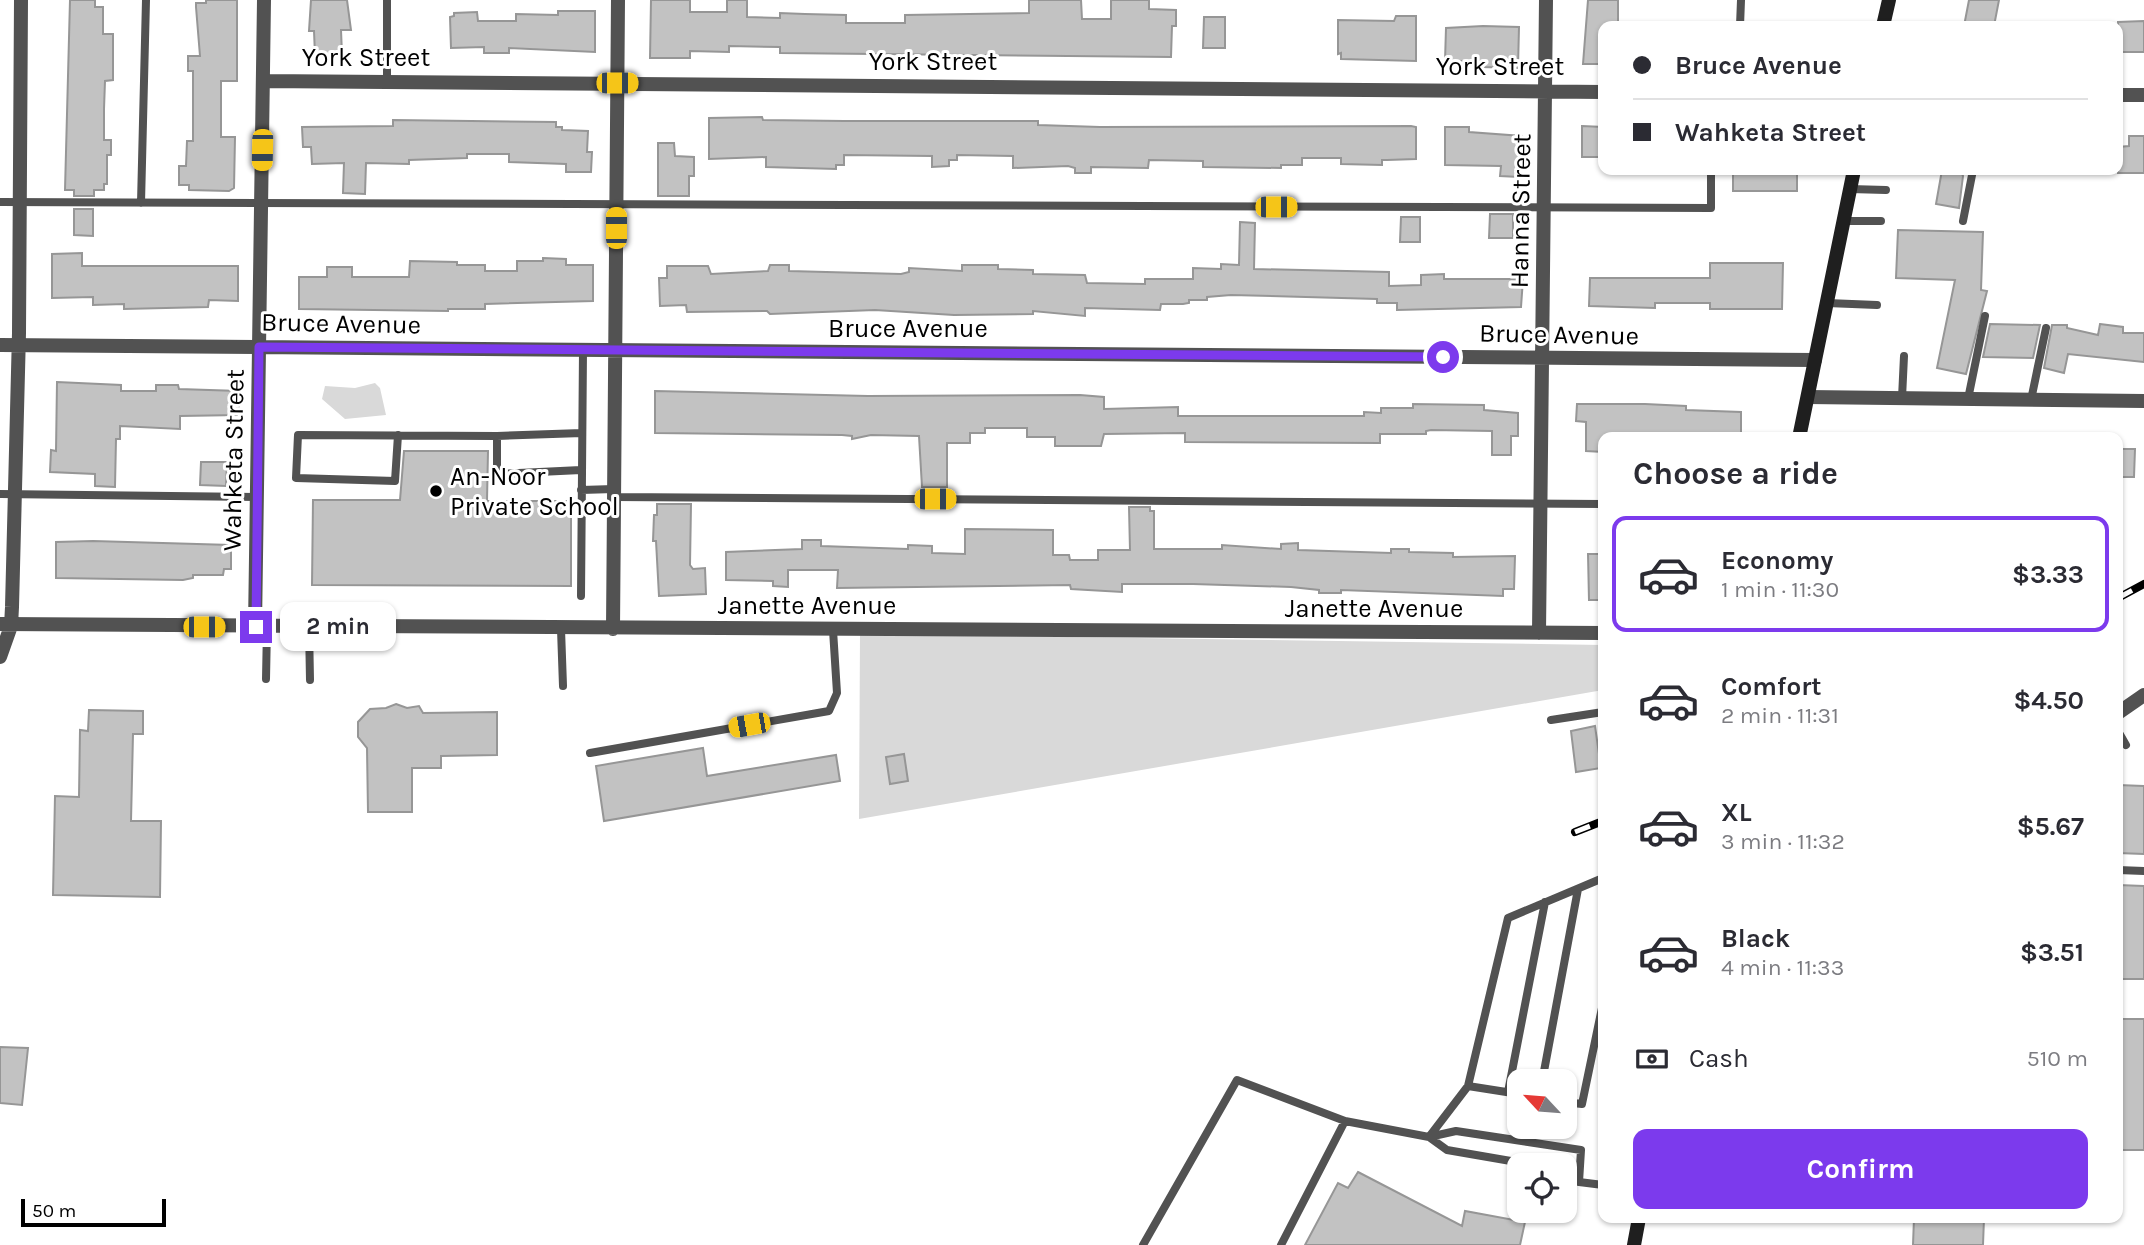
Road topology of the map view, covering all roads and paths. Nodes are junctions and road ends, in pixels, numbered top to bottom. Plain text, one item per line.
1 (21, 0) edge
2 (146, 0) edge
3 (264, 0) edge
4 (387, 0) edge
5 (618, 0) edge
6 (1546, 0) edge
7 (1741, 0) edge
8 (1889, 0) edge
9 (1740, 21) edge
10 (1884, 21) edge
11 (263, 81) junction
12 (387, 81) junction
13 (617, 83) junction
14 (1546, 91) junction
15 (1598, 92) edge
16 (2123, 95) edge
17 (2144, 95) edge
18 (1712, 175) edge
19 (1853, 175) edge
20 (1972, 175) edge
21 (1850, 189) junction
22 (1886, 190) dead end
23 (0, 202) edge
24 (19, 202) junction
25 (141, 203) junction
26 (261, 203) junction
27 (616, 204) junction
28 (1544, 208) junction
29 (1843, 221) junction
30 (1881, 221) dead end
31 (1963, 221) dead end
32 (1827, 303) junction
33 (1877, 305) dead end
34 (1985, 316) dead end
35 (2046, 328) dead end
36 (0, 345) edge
37 (18, 345) junction
38 (259, 347) junction
39 (583, 350) junction
40 (615, 350) junction
41 (1904, 356) dead end
42 (1542, 358) junction
43 (1815, 360) junction
44 (1808, 397) junction
45 (1902, 398) junction
46 (1968, 399) junction
47 (2031, 400) junction
48 (2144, 401) edge
49 (1801, 432) edge
50 (582, 433) junction
51 (398, 435) junction
52 (497, 436) junction
53 (581, 470) junction
54 (581, 490) junction
55 (614, 493) junction
56 (7, 494) edge
57 (257, 497) junction
58 (1541, 504) junction
59 (1598, 504) edge
60 (580, 596) dead end
61 (261, 627) junction
62 (309, 627) junction
63 (4, 628) edge
64 (561, 629) junction
65 (612, 629) junction
66 (833, 630) junction
67 (1539, 633) junction
68 (1598, 633) edge
69 (0, 657) edge
70 (266, 680) dead end
71 (310, 680) dead end
72 (563, 686) dead end
73 (2144, 695) edge
74 (2123, 710) edge
75 (1598, 713) edge
76 (1551, 720) dead end
77 (2123, 740) edge
78 (2126, 745) dead end
79 (590, 754) dead end
80 (2123, 870) edge
81 (2144, 871) edge
82 (1598, 880) edge
83 (1578, 889) junction
84 (1545, 902) junction
85 (1598, 1027) edge
86 (1513, 1069) edge
87 (1544, 1069) edge
88 (1468, 1086) junction
89 (1507, 1093) edge
90 (1577, 1103) edge
91 (1345, 1121) junction
92 (1429, 1137) junction
93 (1507, 1160) edge
94 (1577, 1179) edge
95 (1579, 1182) junction
96 (1598, 1184) edge
97 (1638, 1223) edge
98 (1143, 1245) edge
99 (1281, 1245) edge
100 (1634, 1245) edge

1 - 24 street
2 - 25 lane
3 - 11 street, Wahketa Street
4 - 12 lane
5 - 13 street
6 - 14 street, Hanna Street
7 - 9 lane
8 - 10 main road
11 - 12 street, York Street
11 - 26 street, Wahketa Street
12 - 13 street, York Street
13 - 14 street, York Street
13 - 27 street
14 - 15 street, York Street
14 - 28 street, Hanna Street
16 - 17 street
18 - 28 lane
19 - 21 main road
20 - 31 lane
21 - 22 lane
21 - 29 main road
23 - 24 lane
24 - 25 lane
24 - 37 street
25 - 26 lane
26 - 27 lane
26 - 38 street, Wahketa Street
27 - 28 lane
27 - 40 street
28 - 42 street, Hanna Street
29 - 30 lane
29 - 32 main road
32 - 33 lane
32 - 43 main road
34 - 46 lane
35 - 47 lane
36 - 37 street, Bruce Avenue
37 - 38 street, Bruce Avenue
37 - 56 street
38 - 39 street, Bruce Avenue
38 - 57 street, Wahketa Street
39 - 40 street, Bruce Avenue
39 - 50 lane
40 - 42 street, Bruce Avenue
40 - 55 street
41 - 45 lane
42 - 43 street, Bruce Avenue
42 - 58 street, Hanna Street
43 - 44 main road
44 - 45 street
44 - 49 main road
45 - 46 street
46 - 47 street
47 - 48 street
50 - 52 lane
50 - 53 lane
51 - 51 lane
51 - 52 lane
52 - 53 lane
53 - 54 lane
54 - 55 lane
54 - 60 lane
55 - 58 lane
55 - 65 street
56 - 57 lane
56 - 63 street
57 - 61 street, Wahketa Street
58 - 59 lane
58 - 67 street, Hanna Street
61 - 62 street, Janette Avenue
61 - 63 street, Janette Avenue
61 - 70 lane
62 - 64 street, Janette Avenue
62 - 71 lane
63 - 69 street
64 - 65 street, Janette Avenue
64 - 72 lane
65 - 66 street, Janette Avenue
66 - 67 street, Janette Avenue
66 - 79 lane
67 - 68 street, Janette Avenue
73 - 74 street
75 - 76 lane
77 - 78 lane
80 - 81 lane
82 - 83 lane
83 - 84 lane
83 - 87 lane
84 - 86 lane
84 - 88 lane
85 - 90 lane
88 - 89 lane
88 - 92 lane
91 - 92 lane
91 - 98 lane
91 - 99 lane
92 - 93 lane
92 - 95 lane
94 - 95 lane
95 - 96 lane
97 - 100 main road

